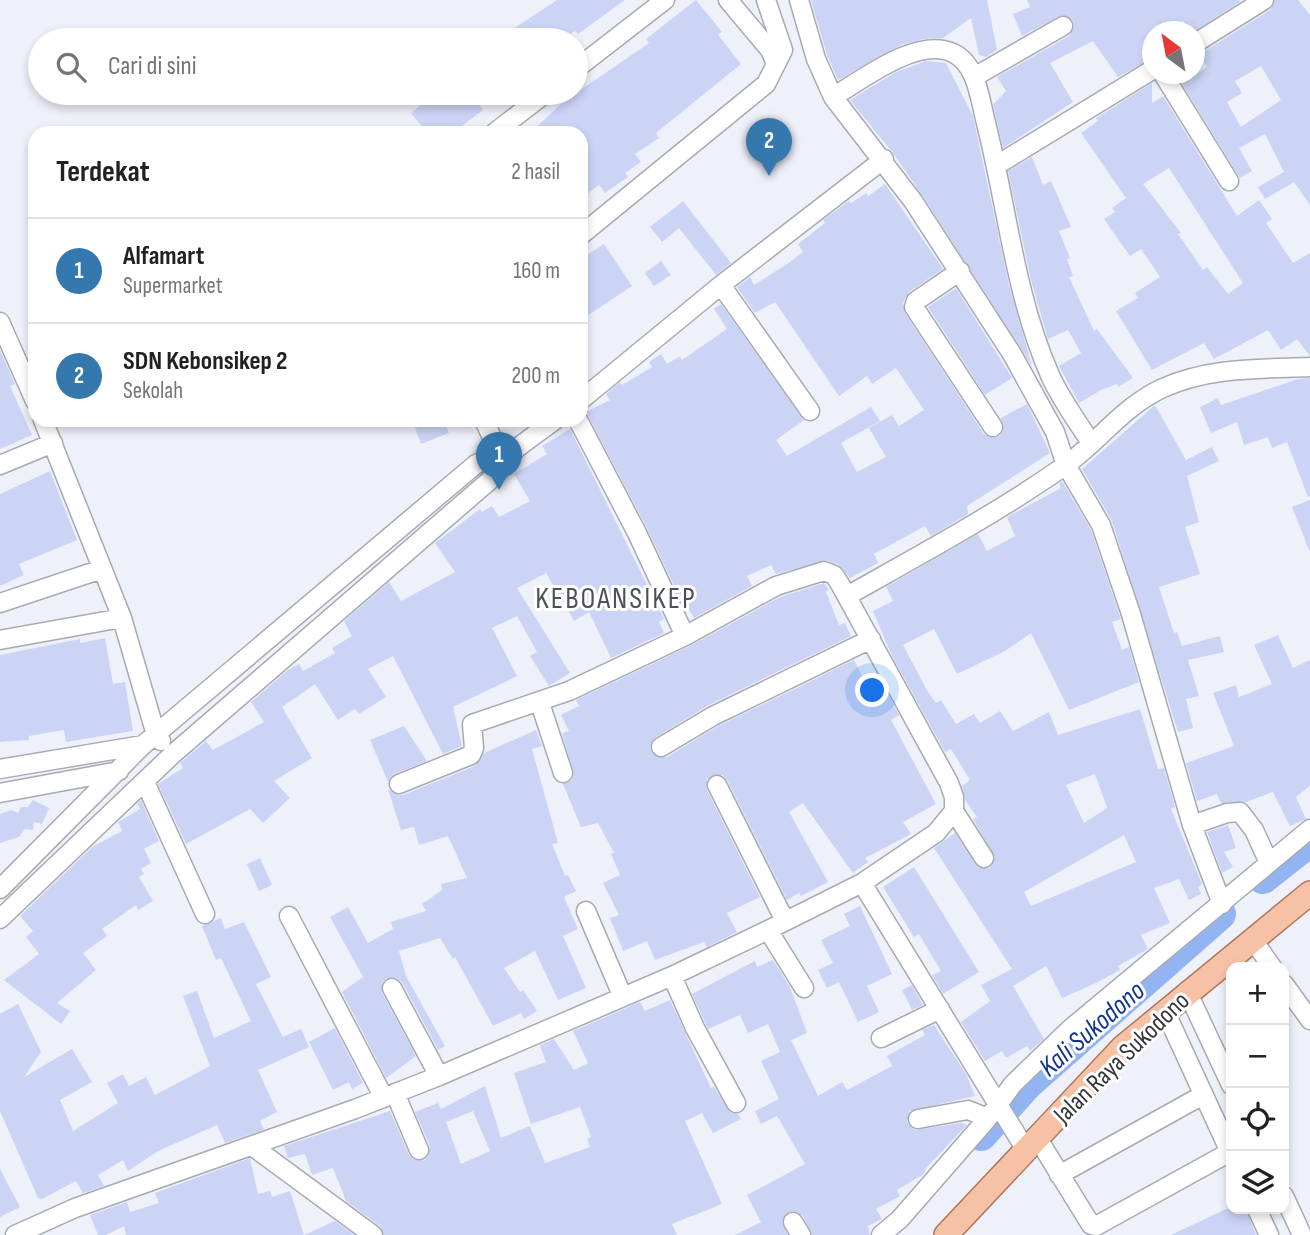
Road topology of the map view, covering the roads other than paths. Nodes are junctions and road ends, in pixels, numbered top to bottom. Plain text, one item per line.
1 (665, 0) edge
2 (729, 0) edge
3 (766, 0) edge
4 (799, 0) edge
5 (1264, 0) edge
6 (1063, 26) dead end
7 (1205, 38) edge
8 (588, 60) edge
9 (776, 64) junction
10 (1142, 77) edge
11 (974, 78) junction
12 (1169, 84) edge
13 (833, 97) junction
14 (530, 105) edge
15 (503, 126) edge
16 (884, 159) junction
17 (997, 165) junction
18 (1229, 181) dead end
19 (588, 229) edge
20 (960, 271) junction
21 (721, 285) junction
22 (2, 333) edge
23 (1310, 367) edge
24 (28, 387) edge
25 (588, 394) edge
26 (810, 411) dead end
27 (46, 427) edge
28 (487, 427) edge
29 (546, 427) edge
30 (581, 427) edge
31 (993, 427) dead end
32 (53, 443) junction
33 (1091, 443) junction
34 (501, 459) junction
35 (1070, 462) junction
36 (0, 465) edge
37 (102, 569) junction
38 (847, 596) junction
39 (0, 603) edge
40 (122, 618) junction
41 (685, 636) junction
42 (871, 639) junction
43 (0, 640) edge
44 (540, 703) junction
45 (150, 740) junction
46 (662, 747) dead end
47 (173, 754) junction
48 (0, 769) edge
49 (119, 771) junction
50 (563, 772) dead end
51 (145, 782) junction
52 (399, 783) dead end
53 (717, 785) dead end
54 (0, 793) edge
55 (954, 811) junction
56 (1192, 825) junction
57 (1310, 828) edge
58 (984, 858) dead end
59 (1269, 863) junction
60 (862, 883) junction
61 (0, 889) edge
62 (1310, 893) edge
63 (1222, 904) junction
64 (586, 911) dead end
65 (205, 914) dead end
66 (289, 916) dead end
67 (0, 919) edge
68 (785, 921) junction
69 (768, 930) junction
70 (1253, 940) junction
71 (1268, 962) edge
72 (672, 976) junction
73 (392, 988) dead end
74 (804, 988) dead end
75 (1289, 991) edge
76 (1187, 992) junction
77 (622, 995) junction
78 (940, 1009) junction
79 (1164, 1011) junction
80 (1310, 1020) edge
81 (881, 1038) dead end
82 (1226, 1074) edge
83 (439, 1076) junction
84 (390, 1095) junction
85 (1203, 1095) junction
86 (736, 1103) dead end
87 (995, 1111) junction
88 (918, 1119) dead end
89 (1027, 1142) junction
90 (252, 1146) junction
91 (419, 1150) dead end
92 (1230, 1151) edge
93 (1226, 1157) edge
94 (1059, 1175) junction
95 (1289, 1207) edge
96 (1259, 1214) edge
97 (15, 1235) edge
98 (373, 1235) edge
99 (881, 1235) edge
100 (946, 1235) edge
101 (1269, 1235) edge
102 (1302, 1235) edge

1 - 8 street
2 - 9 street
3 - 9 street
4 - 13 street
5 - 7 street
6 - 11 street
9 - 19 street
10 - 17 street
11 - 13 street
11 - 17 street
12 - 18 street
13 - 16 street
14 - 15 street
16 - 20 street
16 - 21 street
17 - 33 street
20 - 31 street
20 - 35 street
21 - 25 street
21 - 26 street
22 - 24 street
23 - 33 street
27 - 32 street
28 - 34 street
29 - 34 street
30 - 41 street
32 - 36 street
32 - 37 street
33 - 35 street
34 - 45 street
34 - 47 street
35 - 38 street
35 - 56 street
37 - 39 street
37 - 40 street
38 - 41 street
38 - 42 street
40 - 43 street
40 - 45 street
41 - 44 street
42 - 46 street
42 - 55 street
44 - 50 street
44 - 52 street
45 - 47 street
45 - 48 street
45 - 49 street
47 - 51 street
49 - 54 street
49 - 61 street
51 - 65 street
51 - 67 street
53 - 68 street
55 - 58 street
55 - 60 street
56 - 59 street
56 - 63 street
57 - 59 street
59 - 63 street
60 - 68 street
60 - 78 street
62 - 70 main road, Jalan Raya Sukodono
63 - 87 street
64 - 77 street
66 - 84 street
68 - 69 street
69 - 72 street
69 - 74 street
70 - 71 street
70 - 76 main road, Jalan Raya Sukodono
72 - 77 street
72 - 86 street
73 - 83 street
75 - 80 street
76 - 79 main road, Jalan Raya Sukodono
76 - 82 street
77 - 83 street
78 - 81 street
78 - 87 street
79 - 85 street
79 - 89 main road, Jalan Raya Sukodono
83 - 84 street
84 - 90 street
84 - 91 street
85 - 92 street
85 - 94 street
87 - 88 street
87 - 89 street
87 - 99 street
89 - 94 street
89 - 100 main road, Jalan Raya Sukodono
90 - 97 street
90 - 98 street
93 - 94 street
95 - 102 street
96 - 101 street

